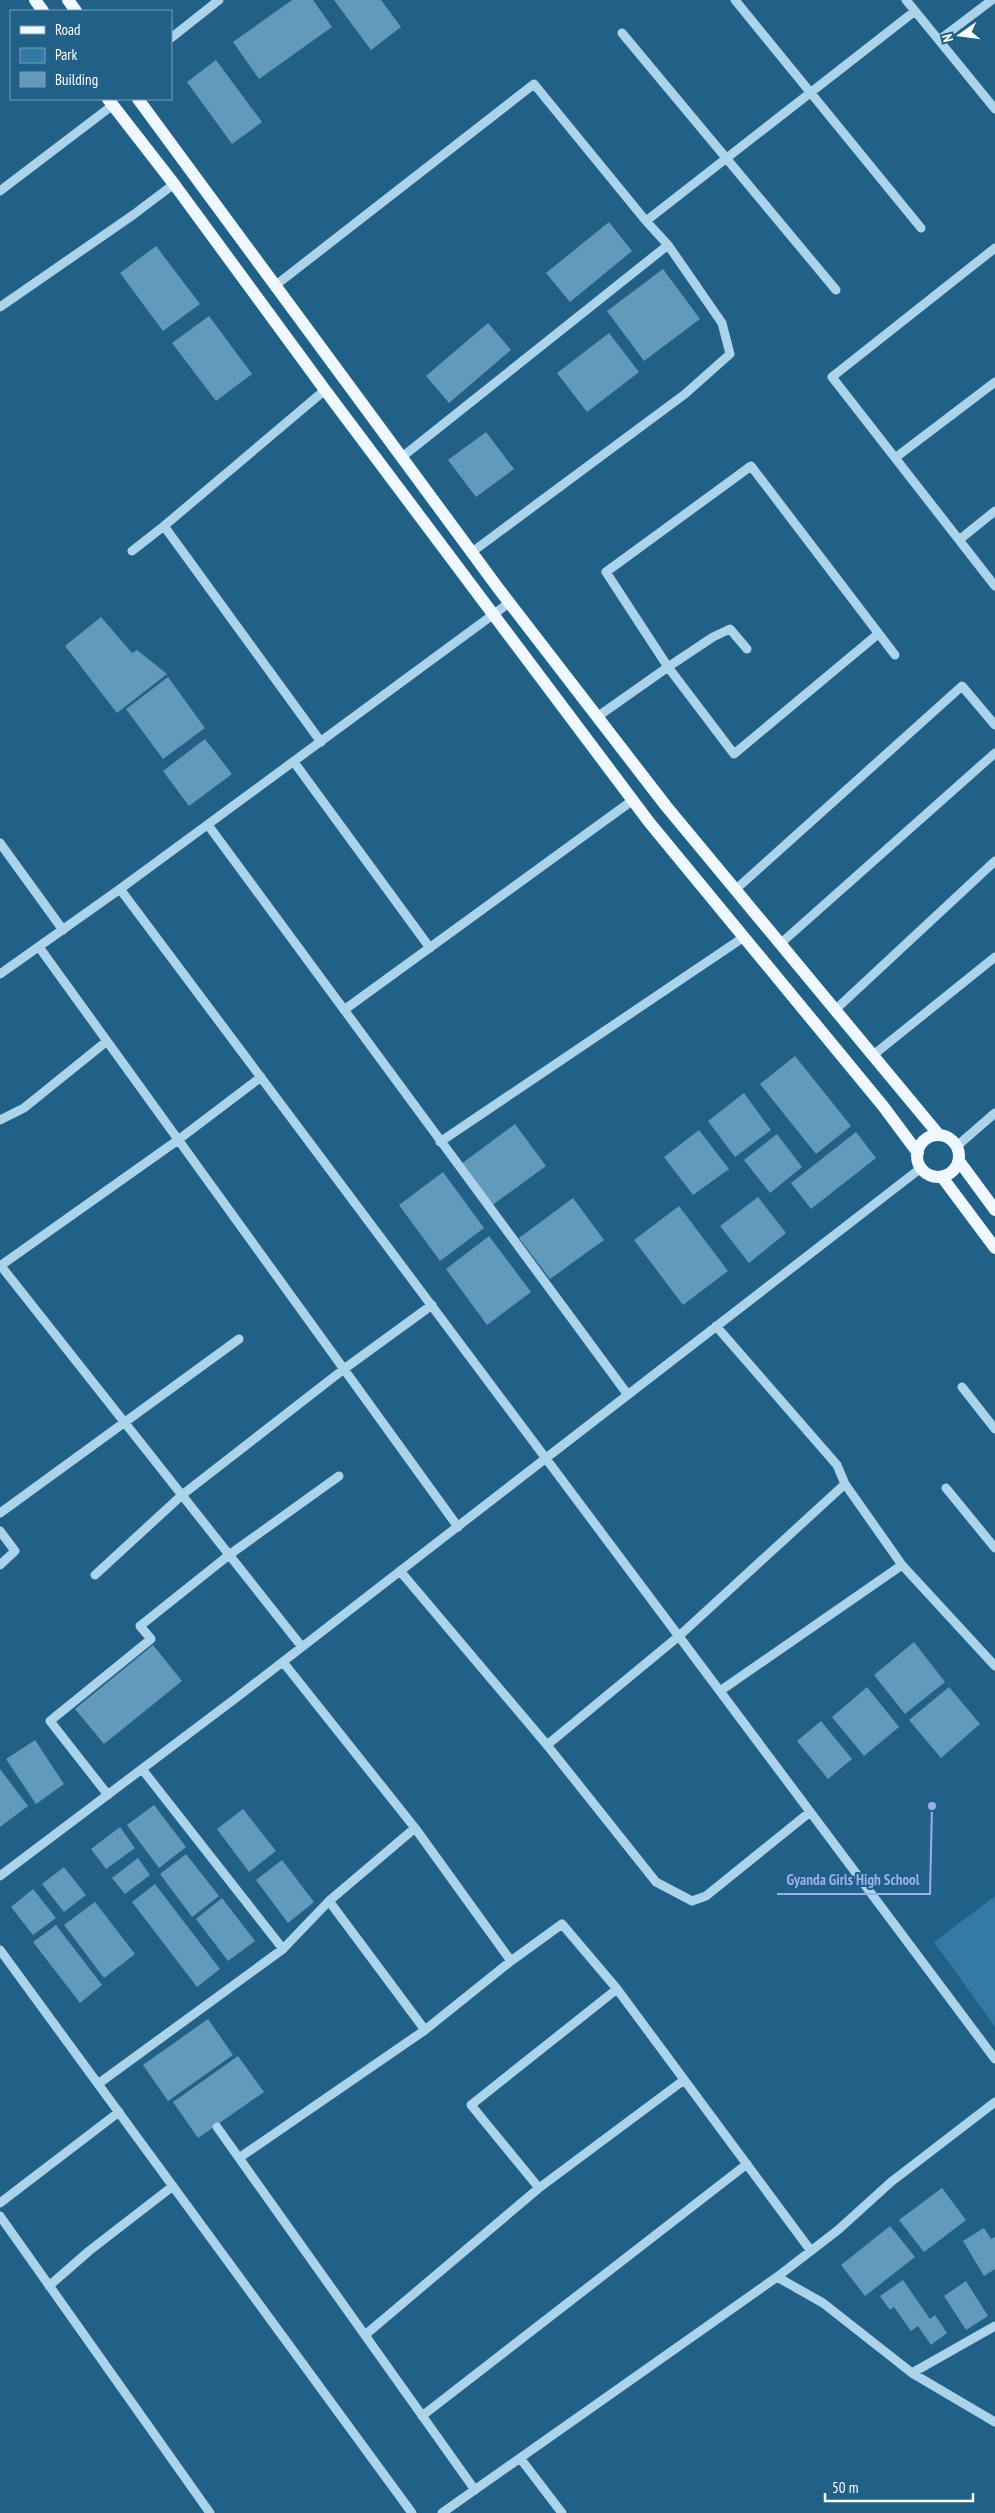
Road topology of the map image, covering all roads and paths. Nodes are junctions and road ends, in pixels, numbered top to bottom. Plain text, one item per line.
1 (218, 0) edge
2 (735, 0) edge
3 (906, 0) edge
4 (992, 0) edge
5 (915, 11) junction
6 (622, 33) dead end
7 (172, 37) edge
8 (939, 40) junction
9 (810, 93) junction
10 (139, 100) edge
11 (110, 102) edge
12 (995, 109) edge
13 (726, 158) junction
14 (174, 184) junction
15 (0, 191) edge
16 (646, 221) junction
17 (921, 228) dead end
18 (668, 245) junction
19 (995, 248) edge
20 (276, 286) junction
21 (836, 290) dead end
22 (0, 307) edge
23 (995, 382) edge
24 (324, 390) junction
25 (402, 458) junction
26 (895, 458) junction
27 (995, 511) edge
28 (164, 526) junction
29 (959, 540) junction
30 (132, 551) dead end
31 (472, 552) junction
32 (995, 586) edge
33 (509, 603) junction
34 (493, 615) junction
35 (878, 634) junction
36 (747, 649) dead end
37 (894, 655) dead end
38 (668, 667) junction
39 (597, 717) junction
40 (995, 725) edge
41 (321, 742) junction
42 (995, 753) edge
43 (294, 762) junction
44 (633, 800) junction
45 (208, 825) junction
46 (0, 844) edge
47 (995, 861) edge
48 (120, 889) junction
49 (735, 890) junction
50 (63, 930) junction
51 (744, 938) junction
52 (780, 944) junction
53 (39, 946) junction
54 (430, 948) junction
55 (995, 957) edge
56 (0, 974) edge
57 (344, 1010) junction
58 (834, 1010) junction
59 (107, 1042) junction
60 (872, 1056) junction
61 (261, 1076) junction
62 (995, 1113) edge
63 (0, 1120) edge
64 (939, 1135) junction
65 (178, 1140) junction
66 (440, 1142) junction
67 (957, 1146) junction
68 (918, 1153) junction
69 (959, 1161) junction
70 (921, 1168) junction
71 (942, 1177) junction
72 (995, 1210) edge
73 (995, 1248) edge
74 (0, 1266) edge
75 (432, 1305) junction
76 (716, 1326) junction
77 (239, 1339) dead end
78 (344, 1369) junction
79 (962, 1387) dead end
80 (628, 1395) junction
81 (125, 1424) junction
82 (995, 1429) edge
83 (546, 1458) junction
84 (339, 1476) dead end
85 (845, 1484) junction
86 (946, 1488) dead end
87 (182, 1496) junction
88 (0, 1513) edge
89 (458, 1527) junction
90 (0, 1531) edge
91 (995, 1548) edge
92 (229, 1555) junction
93 (0, 1565) edge
94 (902, 1565) junction
95 (400, 1571) junction
96 (95, 1575) dead end
97 (679, 1636) junction
98 (302, 1647) junction
99 (284, 1662) junction
100 (995, 1666) edge
101 (720, 1691) junction
102 (547, 1745) junction
103 (142, 1769) junction
104 (108, 1795) junction
105 (810, 1812) junction
106 (415, 1828) junction
107 (0, 1876) edge
108 (329, 1900) junction
109 (283, 1948) junction
110 (0, 1950) edge
111 (511, 1961) junction
112 (617, 1989) junction
113 (425, 2030) junction
114 (995, 2059) edge
115 (684, 2080) junction
116 (98, 2084) junction
117 (995, 2102) edge
118 (119, 2112) junction
119 (217, 2127) dead end
120 (239, 2158) junction
121 (746, 2164) junction
122 (173, 2186) junction
123 (539, 2188) junction
124 (0, 2203) edge
125 (0, 2216) edge
126 (811, 2251) junction
127 (777, 2277) junction
128 (49, 2286) junction
129 (995, 2326) edge
130 (364, 2335) junction
131 (912, 2372) junction
132 (422, 2416) junction
133 (995, 2422) edge
134 (520, 2458) junction
135 (475, 2490) junction
136 (444, 2512) edge
137 (210, 2513) edge
138 (412, 2513) edge
139 (562, 2513) edge

1 - 7 street
2 - 9 street
3 - 5 street
4 - 8 street
5 - 8 street
5 - 9 street
6 - 13 street
8 - 12 street
9 - 13 street
9 - 17 street
10 - 20 main road
11 - 14 main road
11 - 15 street
13 - 16 street
13 - 21 street
14 - 22 street
14 - 24 main road
16 - 18 street
16 - 20 street
18 - 25 street
18 - 31 street
19 - 26 street
20 - 25 main road
23 - 26 street
24 - 28 street
24 - 34 main road
25 - 31 main road
26 - 29 street
27 - 29 street
28 - 30 street
28 - 41 street
29 - 32 street
31 - 33 main road
33 - 34 street
33 - 39 main road
34 - 41 street
34 - 44 main road
35 - 37 street
35 - 38 street
35 - 38 street
36 - 38 street
38 - 39 street
39 - 49 main road
40 - 49 street
41 - 43 street
42 - 52 street
43 - 45 street
43 - 54 street
44 - 51 main road
44 - 54 street
45 - 48 street
45 - 57 street
46 - 50 street
47 - 58 street
48 - 50 street
48 - 61 street
49 - 52 main road
50 - 53 street
51 - 66 street
51 - 68 main road
52 - 58 main road
53 - 56 street
53 - 59 street
54 - 57 street
55 - 60 street
57 - 66 street
58 - 60 main road
59 - 63 street
59 - 65 street
60 - 64 main road
61 - 65 street
61 - 75 street
62 - 67 street
64 - 67 main road
64 - 68 main road
65 - 74 street
65 - 78 street
66 - 80 street
67 - 69 main road
68 - 70 main road
69 - 71 main road
69 - 72 main road
70 - 71 main road
70 - 76 street
71 - 73 main road
74 - 81 street
75 - 78 street
75 - 83 street
76 - 80 street
76 - 85 street
77 - 81 street
78 - 87 street
78 - 89 street
79 - 82 street
80 - 83 street
81 - 87 street
81 - 88 street
83 - 89 street
83 - 97 street
84 - 92 street
85 - 94 street
85 - 97 street
86 - 91 street
87 - 92 street
87 - 96 street
89 - 95 street
90 - 93 street
92 - 98 street
92 - 104 street
94 - 100 street
94 - 101 street
95 - 98 street
95 - 102 street
97 - 101 street
97 - 102 street
98 - 99 street
99 - 103 street
99 - 106 street
101 - 105 street
102 - 105 street
103 - 104 street
103 - 109 street
104 - 107 street
105 - 114 street
106 - 108 street
106 - 111 street
108 - 109 street
108 - 113 street
109 - 116 street
110 - 116 street
111 - 112 street
111 - 113 street
112 - 115 street
112 - 123 street
113 - 120 street
115 - 121 street
115 - 123 street
116 - 118 street
117 - 126 street
118 - 122 street
118 - 124 street
119 - 120 street
120 - 130 street
121 - 126 street
121 - 132 street
122 - 128 street
122 - 138 street
123 - 130 street
125 - 128 street
126 - 127 street
127 - 131 street
127 - 134 street
128 - 137 street
129 - 131 street
130 - 132 street
131 - 133 street
132 - 135 street
134 - 135 street
134 - 139 street
135 - 136 street

